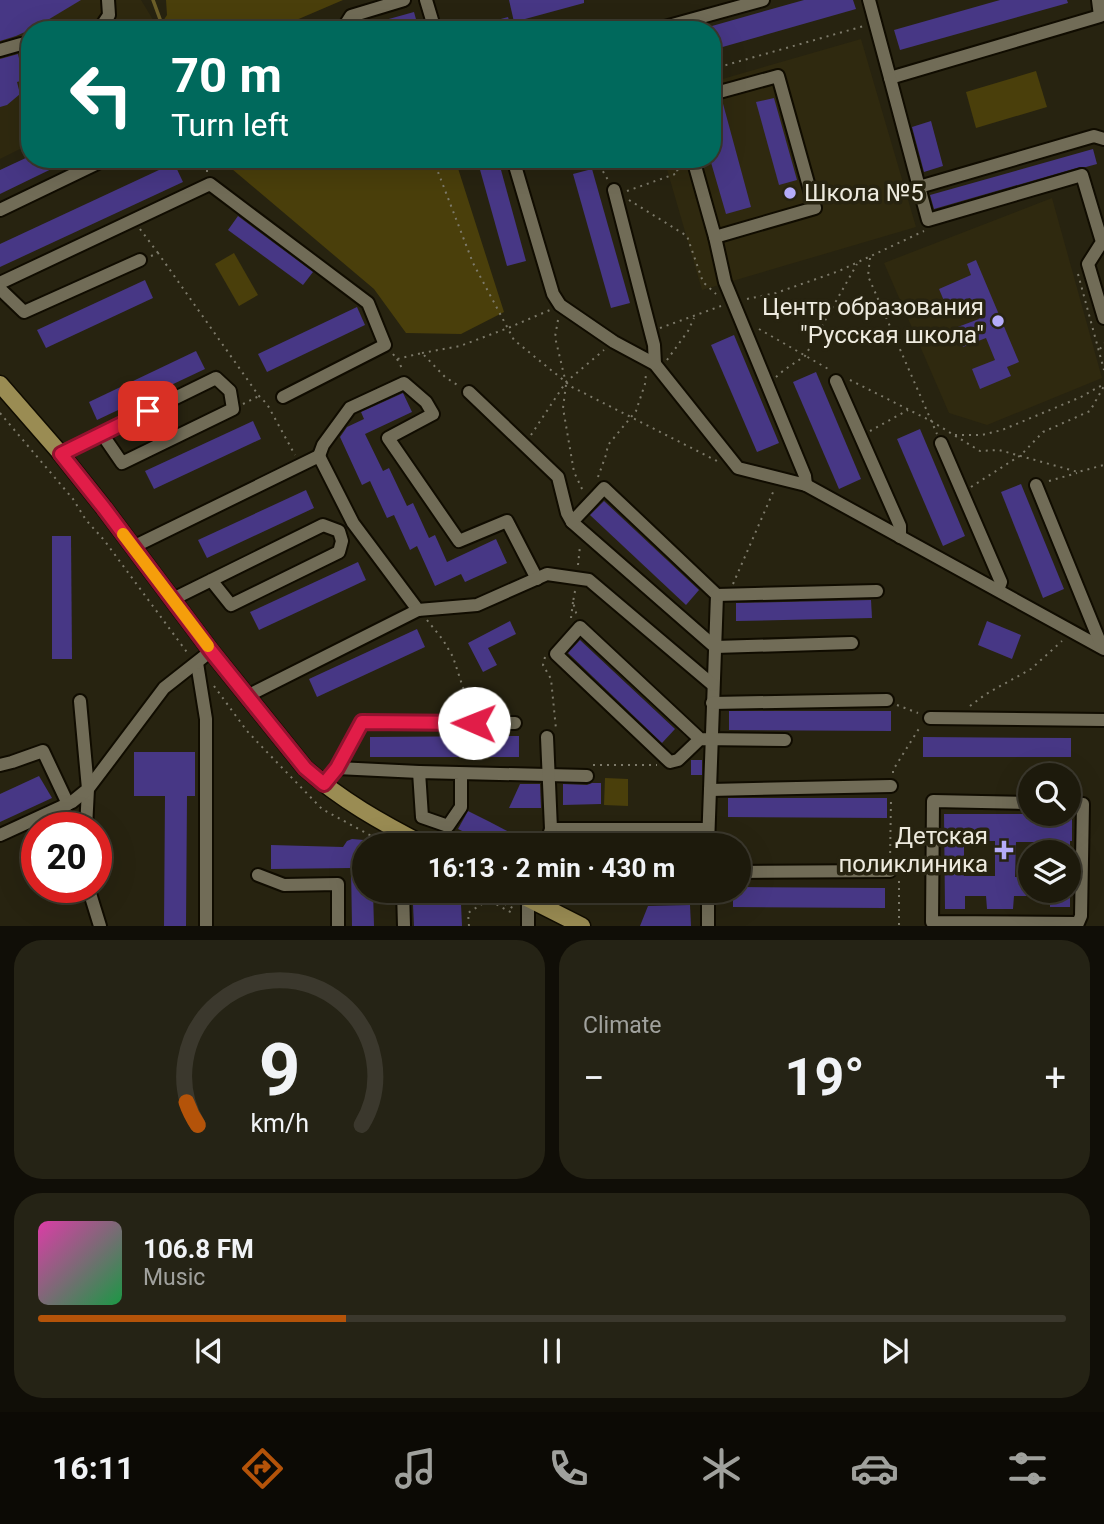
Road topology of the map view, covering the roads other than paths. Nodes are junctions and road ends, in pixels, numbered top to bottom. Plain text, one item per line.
1 (108, 0) edge
2 (404, 0) edge
3 (426, 0) edge
4 (763, 0) edge
5 (869, 0) edge
6 (1098, 0) edge
7 (105, 21) edge
8 (348, 21) edge
9 (432, 21) edge
10 (687, 21) edge
11 (21, 44) edge
12 (0, 50) edge
13 (890, 78) junction
14 (721, 92) edge
15 (1104, 139) edge
16 (87, 168) edge
17 (516, 168) edge
18 (696, 168) edge
19 (919, 187) junction
20 (617, 192) road end
21 (0, 210) edge
22 (715, 237) junction
23 (1103, 242) edge
24 (140, 260) road end
25 (0, 283) edge
26 (0, 289) edge
27 (1104, 318) edge
28 (655, 364) junction
29 (0, 375) edge
30 (834, 376) road end
31 (2, 391) edge
32 (469, 392) road end
33 (283, 397) dead end
34 (102, 434) junction
35 (941, 443) road end
36 (61, 454) junction
37 (319, 456) junction
38 (806, 485) junction
39 (1036, 485) road end
40 (572, 522) junction
41 (900, 537) junction
42 (133, 547) junction
43 (537, 579) junction
44 (211, 580) junction
45 (998, 590) junction
46 (877, 591) dead end
47 (723, 595) junction
48 (173, 599) junction
49 (418, 610) junction
50 (852, 643) dead end
51 (715, 647) junction
52 (1103, 648) edge
53 (211, 651) junction
54 (197, 663) junction
55 (713, 685) junction
56 (247, 696) junction
57 (887, 700) road end
58 (80, 701) dead end
59 (712, 704) junction
60 (930, 718) road end
61 (1104, 720) edge
62 (515, 723) dead end
63 (552, 737) road end
64 (706, 739) junction
65 (785, 740) dead end
66 (0, 765) edge
67 (337, 768) junction
68 (585, 771) road end
69 (419, 772) junction
70 (461, 774) junction
71 (550, 776) junction
72 (324, 784) junction
73 (891, 786) road end
74 (88, 789) junction
75 (710, 790) junction
76 (1018, 803) edge
77 (68, 804) junction
78 (87, 812) edge
79 (1080, 826) edge
80 (551, 829) junction
81 (708, 830) joint
82 (398, 833) edge
83 (550, 833) edge
84 (0, 835) edge
85 (890, 871) road end
86 (751, 872) edge
87 (258, 876) dead end
88 (93, 903) edge
89 (403, 903) edge
90 (525, 903) edge
91 (542, 903) edge
92 (708, 903) edge
93 (528, 923) edge
94 (1059, 924) edge
95 (100, 926) edge
96 (206, 926) edge
97 (338, 926) edge
98 (404, 926) edge
99 (582, 926) edge
100 (708, 926) edge

1 - 7 street
2 - 8 street
3 - 9 street
4 - 10 street
5 - 13 street
6 - 13 street
11 - 12 street
13 - 19 street
14 - 22 street
15 - 19 street
16 - 21 street
17 - 28 street
18 - 22 street
19 - 23 street
20 - 28 street
22 - 38 street
23 - 27 street
24 - 26 street
25 - 33 street
28 - 38 street
29 - 31 street
30 - 41 street
31 - 36 main road
32 - 40 street
34 - 34 street
34 - 36 street
35 - 45 street
36 - 42 main road
37 - 42 street
37 - 43 street
37 - 49 street
38 - 41 street
39 - 52 street
40 - 47 street
40 - 51 street
41 - 45 street
42 - 48 main road
43 - 49 street
43 - 55 street
44 - 44 street
44 - 48 street
45 - 52 street
46 - 47 street
47 - 51 street
48 - 53 main road
49 - 56 street
50 - 51 street
51 - 55 street
53 - 54 street
53 - 56 main road
54 - 74 street
54 - 96 street
55 - 59 street
56 - 72 main road
57 - 59 street
58 - 74 street
59 - 64 street
60 - 61 street
62 - 67 street
63 - 71 street
64 - 64 street
64 - 65 street
64 - 75 street
66 - 77 street
67 - 69 street
67 - 72 street
68 - 71 street
69 - 70 street
69 - 70 street
70 - 71 street
71 - 80 street
72 - 82 main road
73 - 75 street
74 - 77 street
74 - 78 street
75 - 81 street
76 - 94 street
77 - 84 street
79 - 94 street
80 - 81 street
80 - 83 street
85 - 86 street
87 - 97 street
88 - 95 street
89 - 98 street
90 - 93 street
91 - 99 main road
92 - 100 street

